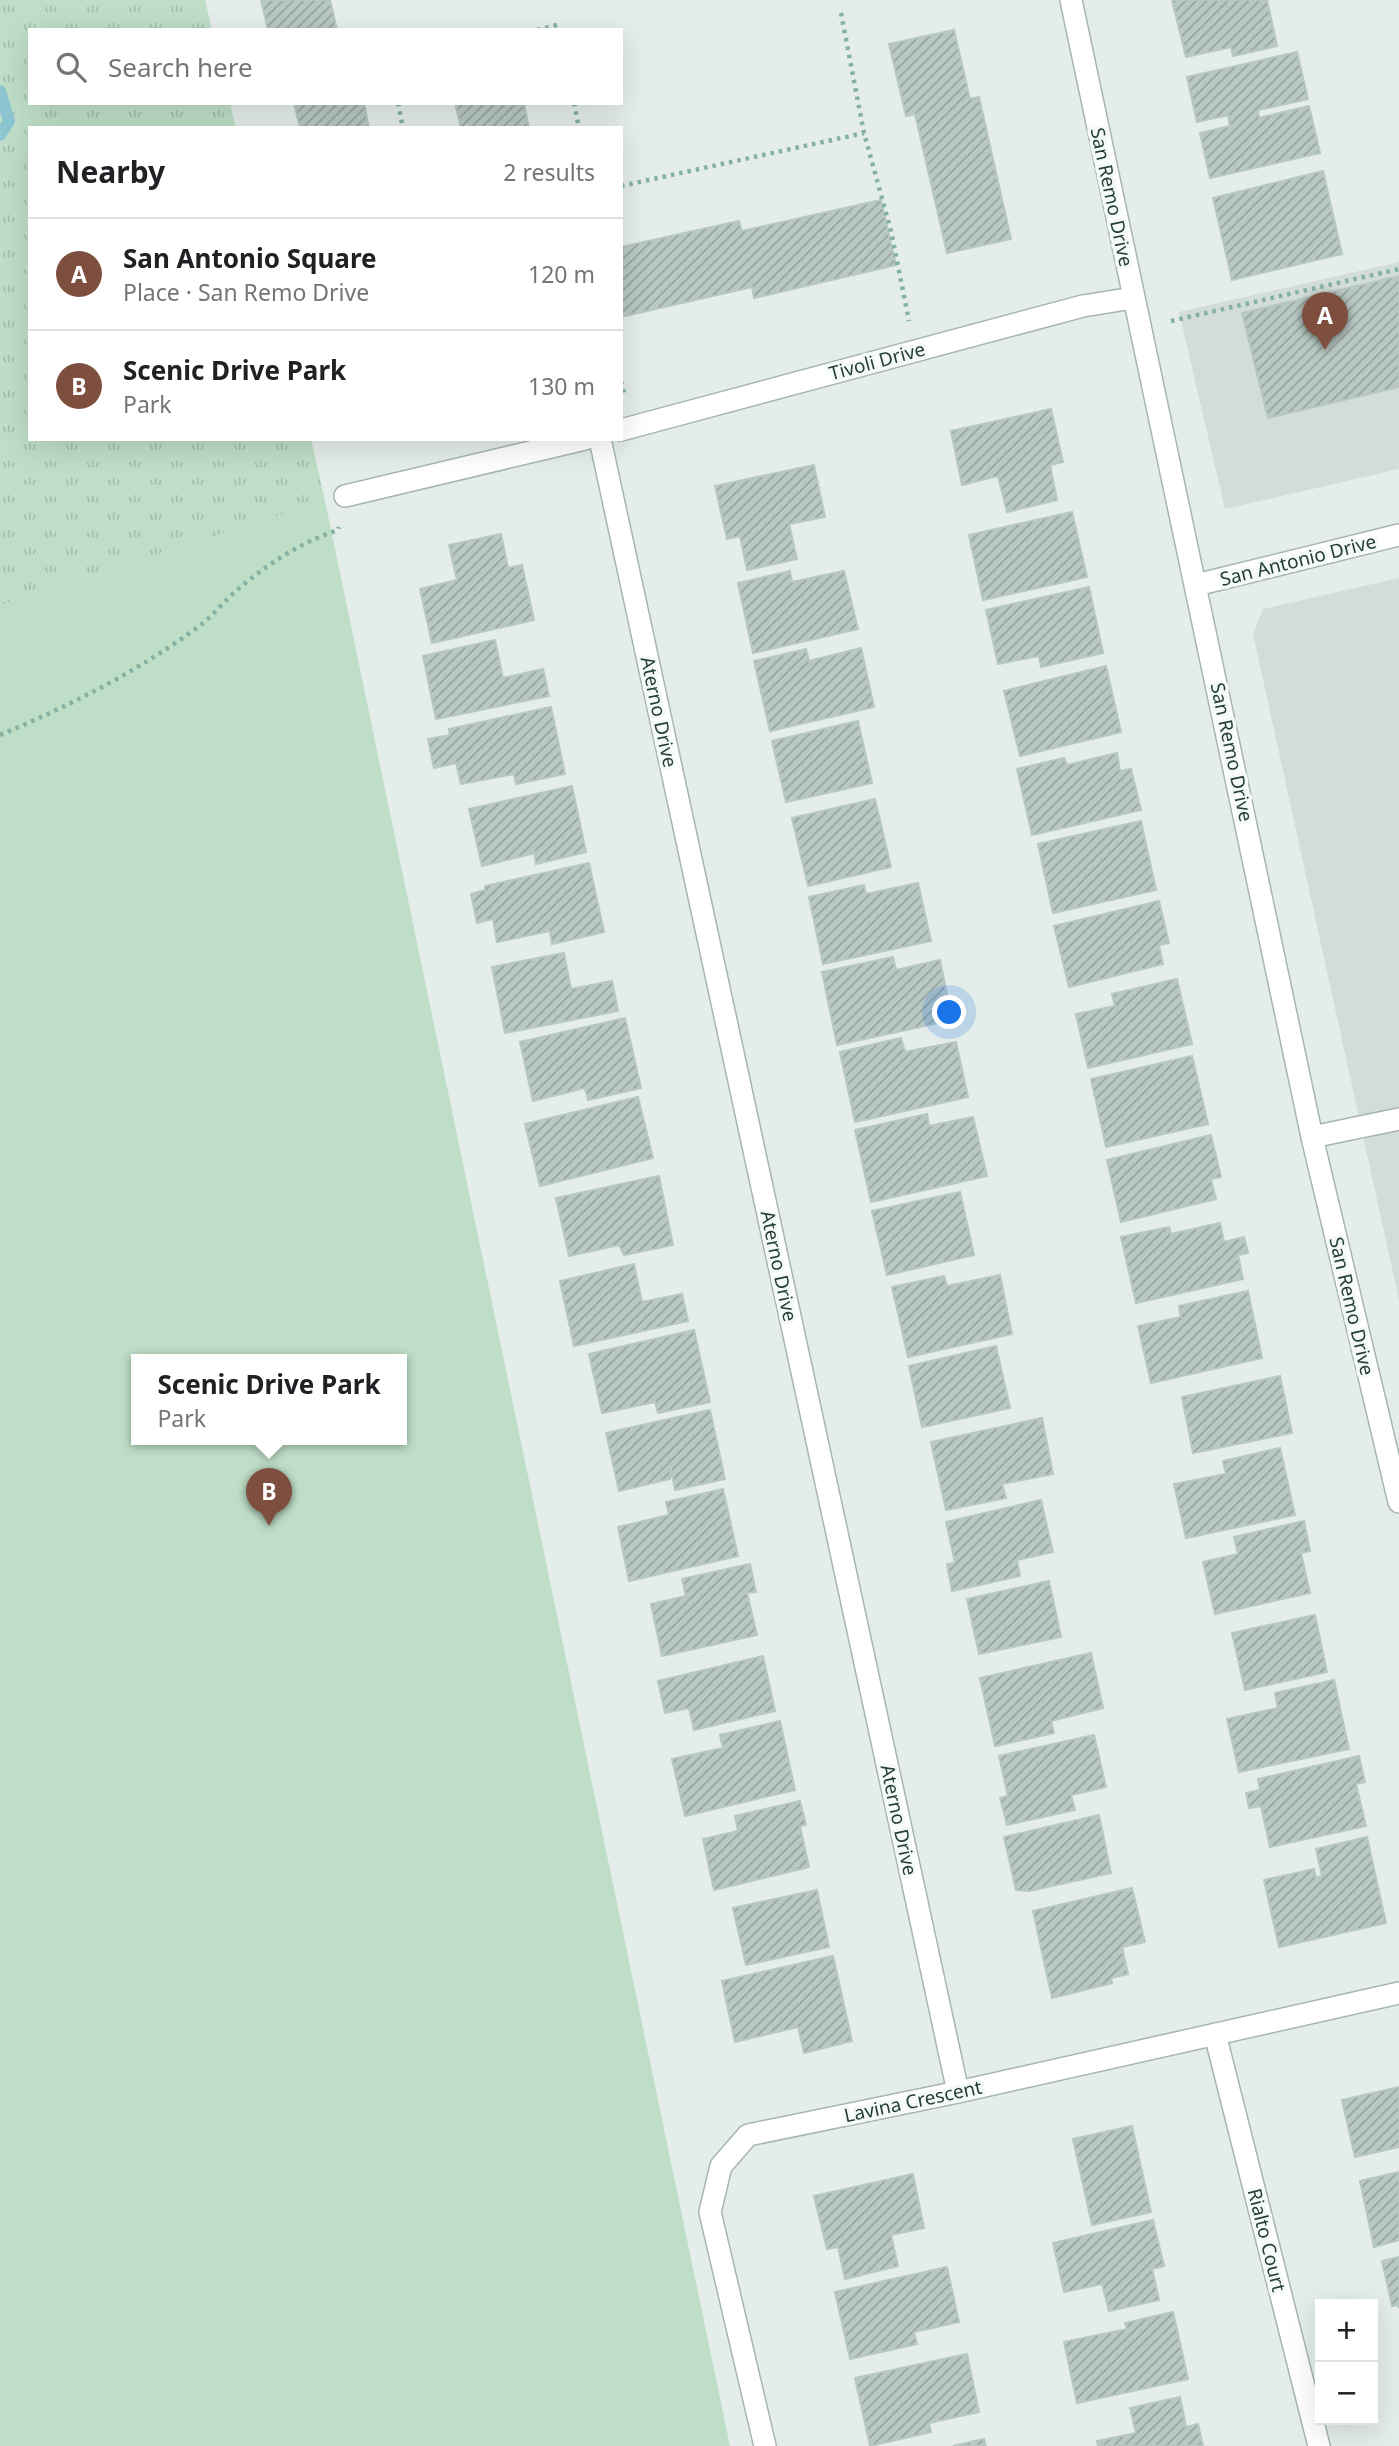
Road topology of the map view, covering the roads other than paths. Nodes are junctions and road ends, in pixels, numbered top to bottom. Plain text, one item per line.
1 (1071, 0) edge
2 (1133, 298) junction
3 (623, 429) edge
4 (577, 441) edge
5 (600, 441) edge
6 (345, 496) road end
7 (1399, 534) edge
8 (1196, 585) junction
9 (1399, 1119) edge
10 (1312, 1137) junction
11 (1399, 1502) edge
12 (1399, 1993) edge
13 (1215, 2034) junction
14 (958, 2092) junction
15 (765, 2446) edge
16 (1319, 2446) edge

1 - 2 street, San Remo Drive
2 - 3 street, Tivoli Drive
2 - 8 street, San Remo Drive
4 - 6 street
5 - 14 street, Aterno Drive
7 - 8 street, San Antonio Drive
8 - 10 street, San Remo Drive
9 - 10 street
10 - 11 street, San Remo Drive
12 - 13 street, Lavina Crescent
13 - 14 street, Lavina Crescent
13 - 16 street, Rialto Court
14 - 15 street, Lavina Crescent

